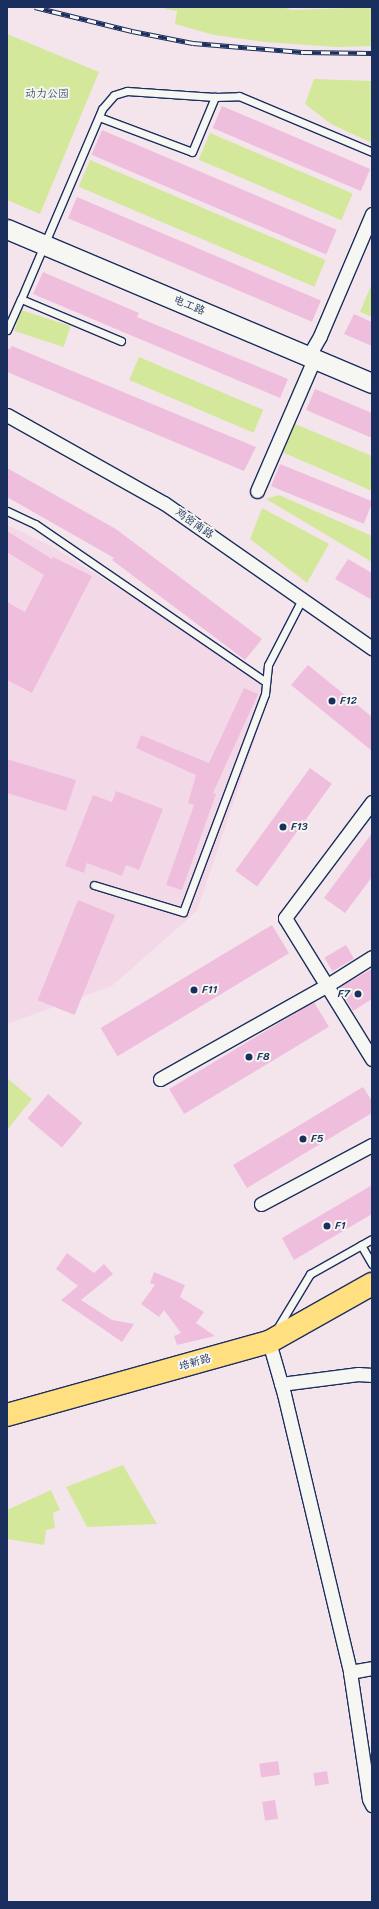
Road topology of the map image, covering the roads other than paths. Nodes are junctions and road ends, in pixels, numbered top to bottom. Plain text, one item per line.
1 (215, 97) junction
2 (99, 117) junction
3 (372, 152) edge
4 (372, 214) edge
5 (7, 229) edge
6 (43, 244) junction
7 (21, 298) junction
8 (7, 330) edge
9 (121, 341) dead end
10 (311, 358) junction
11 (372, 383) edge
12 (7, 415) edge
13 (257, 491) dead end
14 (7, 511) edge
15 (302, 599) junction
16 (372, 648) edge
17 (266, 682) junction
18 (372, 802) edge
19 (94, 885) dead end
20 (372, 957) edge
21 (326, 986) junction
22 (372, 1060) edge
23 (160, 1079) dead end
24 (372, 1145) edge
25 (261, 1204) dead end
26 (372, 1239) edge
27 (361, 1244) junction
28 (372, 1264) edge
29 (372, 1284) edge
30 (268, 1342) junction
31 (372, 1375) edge
32 (281, 1384) junction
33 (7, 1415) edge
34 (372, 1668) edge
35 (350, 1672) junction
36 (372, 1805) edge

1 - 2 lane
1 - 2 lane
1 - 3 lane
2 - 6 lane
4 - 10 street
5 - 6 street, 电工路
6 - 7 lane
6 - 10 street, 电工路
7 - 8 lane
7 - 9 lane
10 - 11 street, 电工路
10 - 13 street
12 - 15 street, 鸡密南路
14 - 17 lane
15 - 16 street, 鸡密南路
15 - 17 lane
17 - 19 lane
18 - 21 street
20 - 21 street
21 - 22 street
21 - 23 street
24 - 25 street
26 - 27 lane
27 - 28 lane
27 - 30 lane
29 - 30 highway, 培新路
30 - 32 street
30 - 33 highway, 培新路
31 - 32 street
32 - 35 street
34 - 35 street
35 - 36 street

